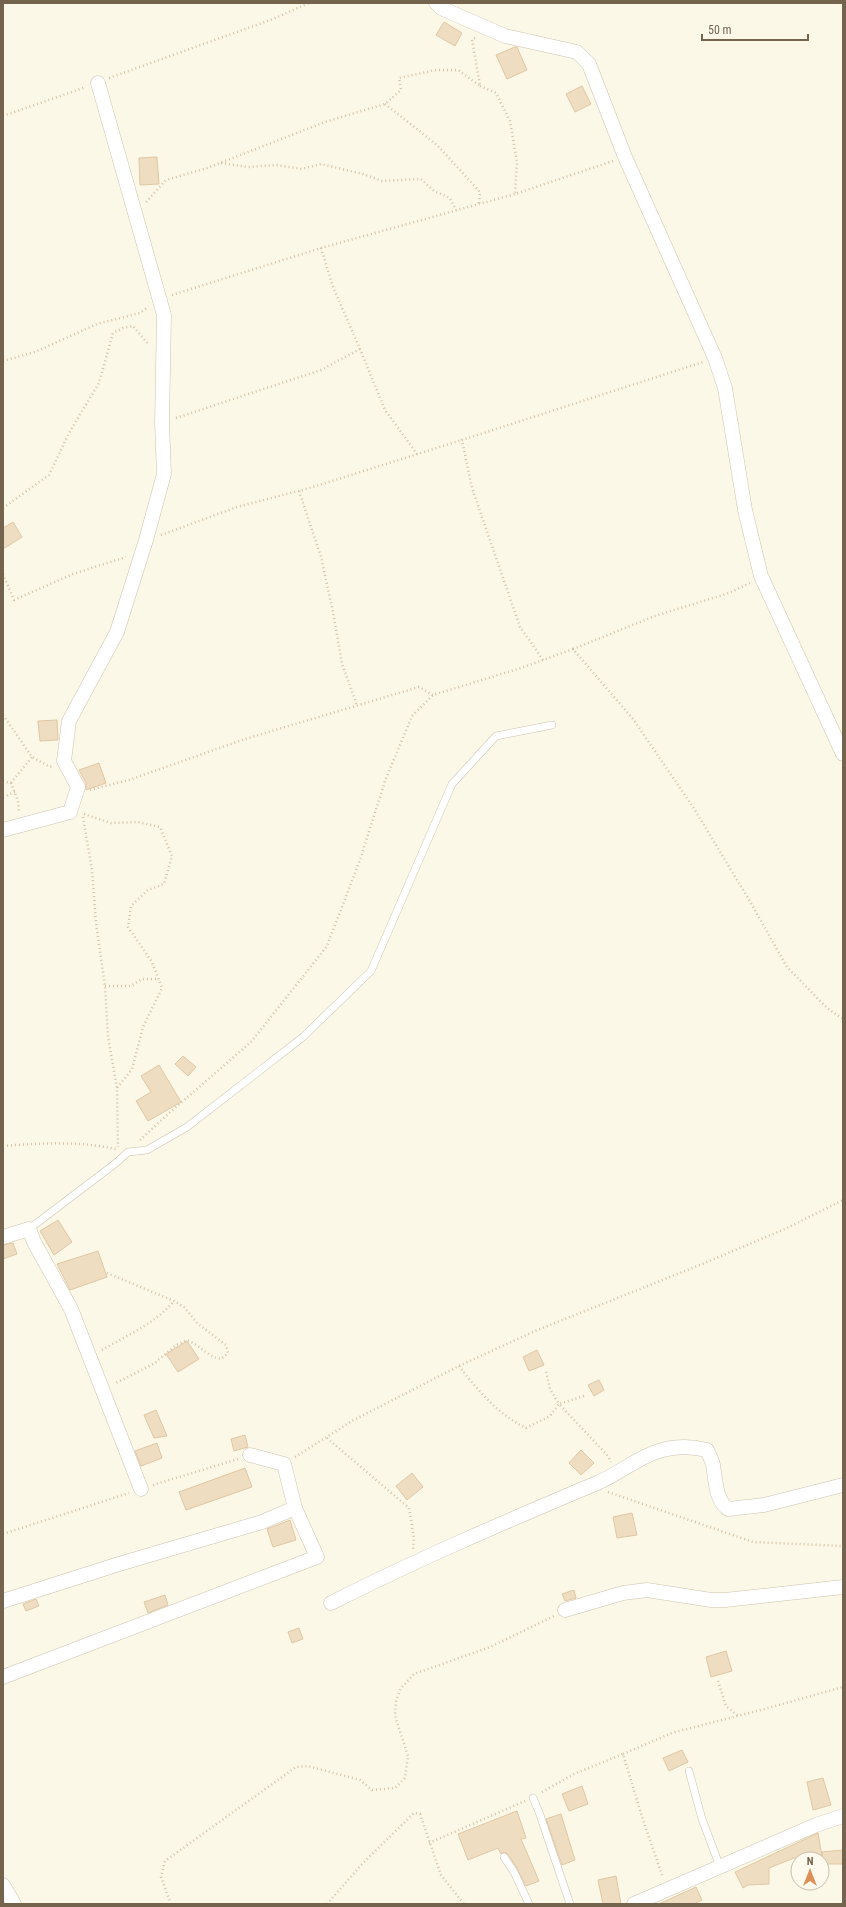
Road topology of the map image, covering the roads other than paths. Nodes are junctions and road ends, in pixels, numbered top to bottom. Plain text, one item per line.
1 (436, 3) edge
2 (98, 82) road end
3 (552, 724) dead end
4 (843, 754) edge
5 (3, 830) edge
6 (30, 1229) junction
7 (3, 1237) edge
8 (250, 1455) dead end
9 (843, 1486) edge
10 (141, 1489) dead end
11 (295, 1508) junction
12 (843, 1587) edge
13 (3, 1602) edge
14 (331, 1603) dead end
15 (565, 1610) road end
16 (3, 1676) edge
17 (689, 1771) dead end
18 (533, 1798) road end
19 (843, 1816) edge
20 (504, 1857) dead end
21 (720, 1867) junction
22 (3, 1885) edge
23 (14, 1904) edge
24 (529, 1904) edge
25 (570, 1904) edge
26 (634, 1904) edge

1 - 4 street
2 - 5 street
3 - 6 lane
6 - 7 street
6 - 10 street
8 - 11 street
9 - 14 street
11 - 13 street
11 - 16 street
12 - 15 street
17 - 21 lane
18 - 25 lane
19 - 21 street
20 - 24 lane
21 - 26 street
22 - 23 street

